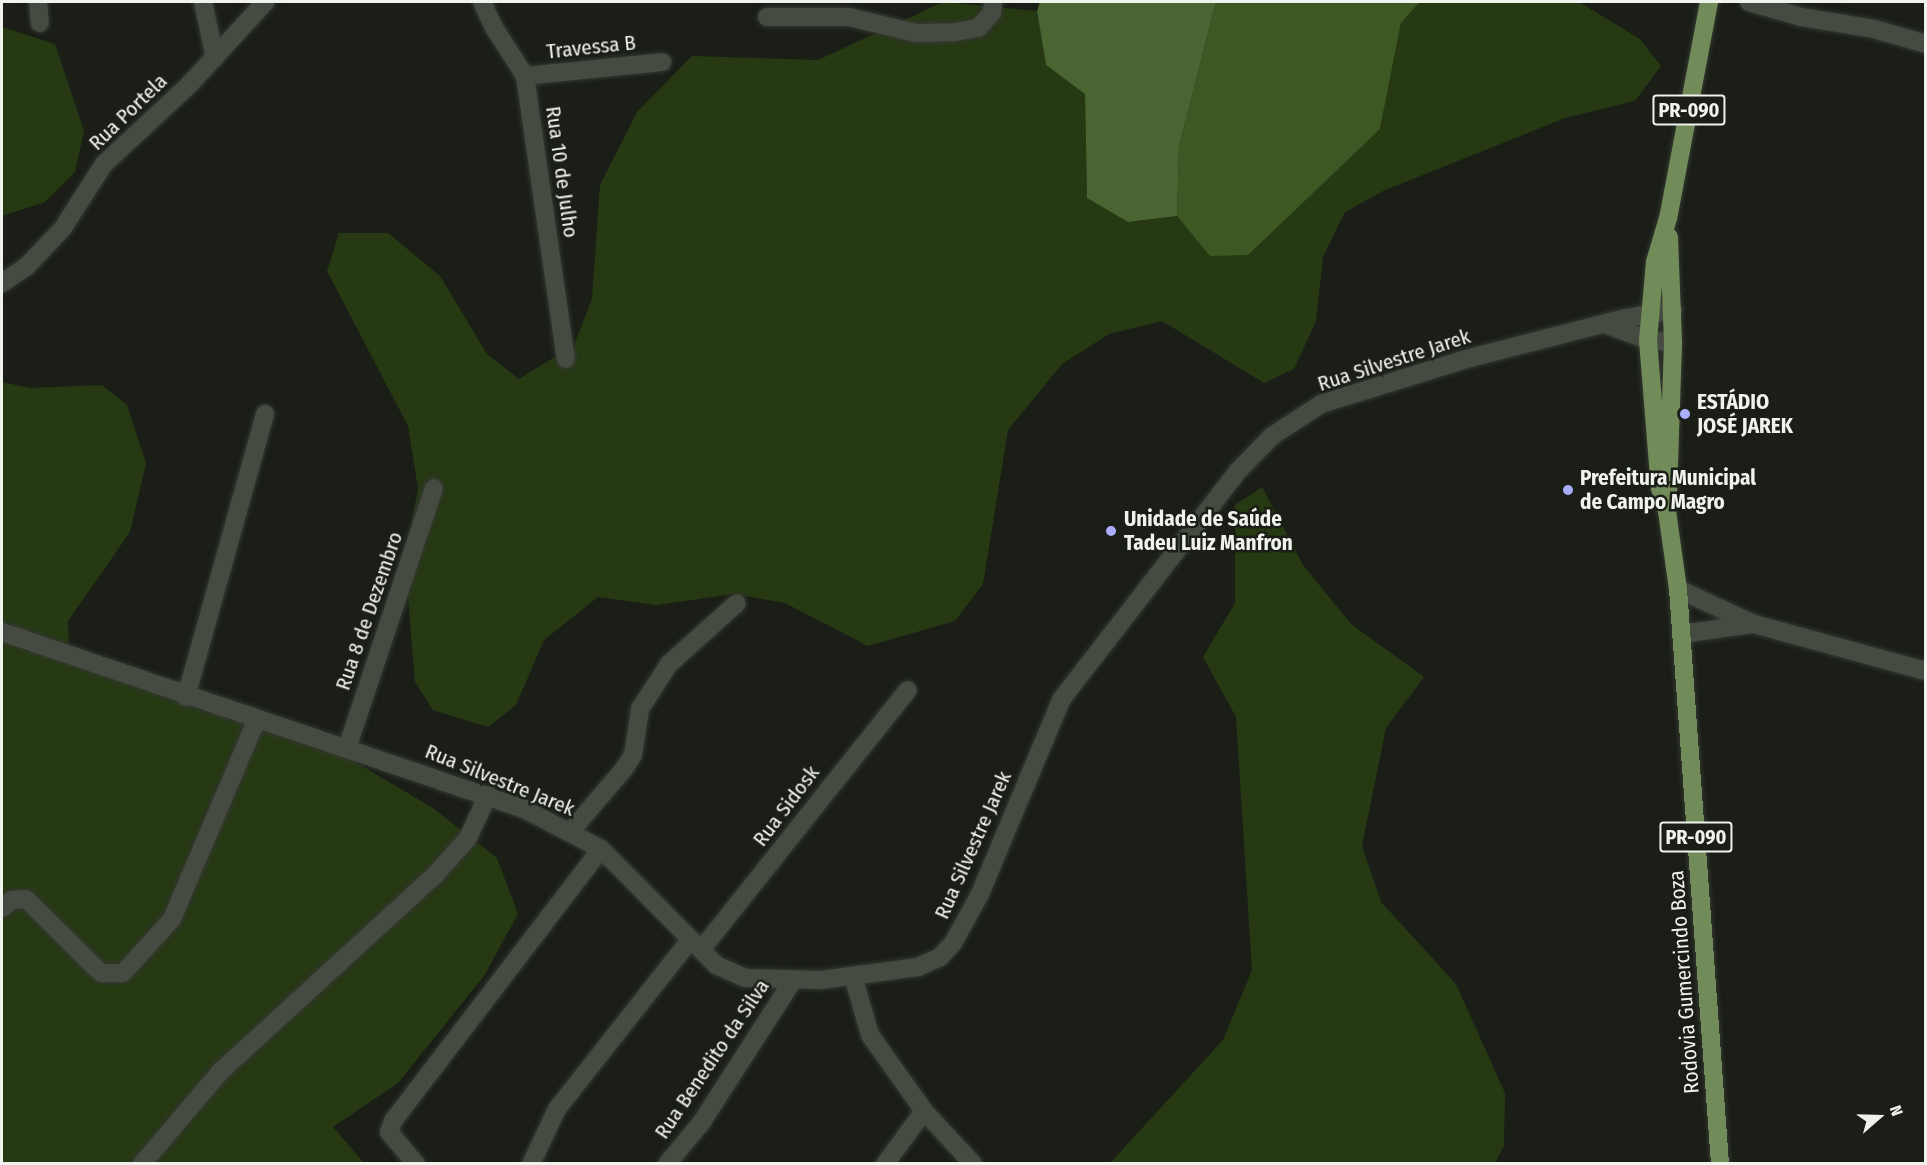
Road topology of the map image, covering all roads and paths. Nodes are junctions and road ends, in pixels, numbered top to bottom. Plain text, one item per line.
1 (38, 2) edge
2 (203, 2) edge
3 (266, 2) edge
4 (482, 2) edge
5 (993, 2) edge
6 (1709, 2) edge
7 (1749, 2) edge
8 (767, 18) dead end
9 (40, 23) dead end
10 (1926, 44) edge
11 (215, 58) junction
12 (662, 62) dead end
13 (525, 76) junction
14 (1668, 218) junction
15 (2, 283) edge
16 (1673, 310) junction
17 (1648, 313) junction
18 (1605, 324) junction
19 (1648, 340) junction
20 (1673, 342) junction
21 (566, 359) dead end
22 (264, 414) dead end
23 (434, 488) dead end
24 (1667, 511) junction
25 (1678, 589) junction
26 (737, 603) dead end
27 (1754, 624) junction
28 (2, 632) edge
29 (1681, 634) junction
30 (1926, 671) edge
31 (908, 690) dead end
32 (186, 697) junction
33 (257, 719) junction
34 (347, 747) junction
35 (488, 795) junction
36 (570, 832) junction
37 (601, 849) junction
38 (2, 908) edge
39 (695, 946) junction
40 (853, 976) junction
41 (793, 980) junction
42 (924, 1111) junction
43 (142, 1164) edge
44 (416, 1164) edge
45 (531, 1164) edge
46 (667, 1164) edge
47 (885, 1164) edge
48 (973, 1164) edge
49 (1720, 1164) edge

1 - 9 street
2 - 11 street
3 - 11 street, Rua Portela
4 - 13 street, Rua 10 de Julho
5 - 8 street
6 - 14 main road, Rodovia Gumercindo Boza / PR-090
7 - 10 street
11 - 15 street, Rua Portela
12 - 13 street, Travessa B
13 - 21 street, Rua 10 de Julho
14 - 16 main road, Rodovia Gumercindo Boza / PR-090
14 - 17 main road, Rodovia Gumercindo Boza / PR-090
16 - 17 street
16 - 20 main road, Rodovia Gumercindo Boza / PR-090
17 - 18 street, Rua Silvestre Jarek
17 - 19 main road, Rodovia Gumercindo Boza / PR-090
18 - 19 street
18 - 40 street, Rua Silvestre Jarek
19 - 20 street
19 - 24 main road, Rodovia Gumercindo Boza / PR-090
20 - 24 main road, Rodovia Gumercindo Boza / PR-090
22 - 32 street
23 - 34 street, Rua 8 de Dezembro
24 - 25 main road, Rodovia Gumercindo Boza / PR-090
25 - 27 street
25 - 29 main road, Rodovia Gumercindo Boza / PR-090
26 - 36 street
27 - 29 street
27 - 30 street
28 - 32 street, Rua Silvestre Jarek
29 - 49 main road, Rodovia Gumercindo Boza / PR-090
31 - 39 street, Rua Sidosk
32 - 33 street, Rua Silvestre Jarek
33 - 34 street, Rua Silvestre Jarek
33 - 38 street
34 - 35 street, Rua Silvestre Jarek
35 - 36 street, Rua Silvestre Jarek
35 - 43 street
36 - 37 street, Rua Silvestre Jarek
37 - 39 street, Rua Silvestre Jarek
37 - 44 street
39 - 41 street, Rua Silvestre Jarek
39 - 45 street, Rua Sidosk
40 - 41 street, Rua Silvestre Jarek
40 - 42 street
41 - 46 street, Rua Benedito da Silva
42 - 47 street
42 - 48 street

